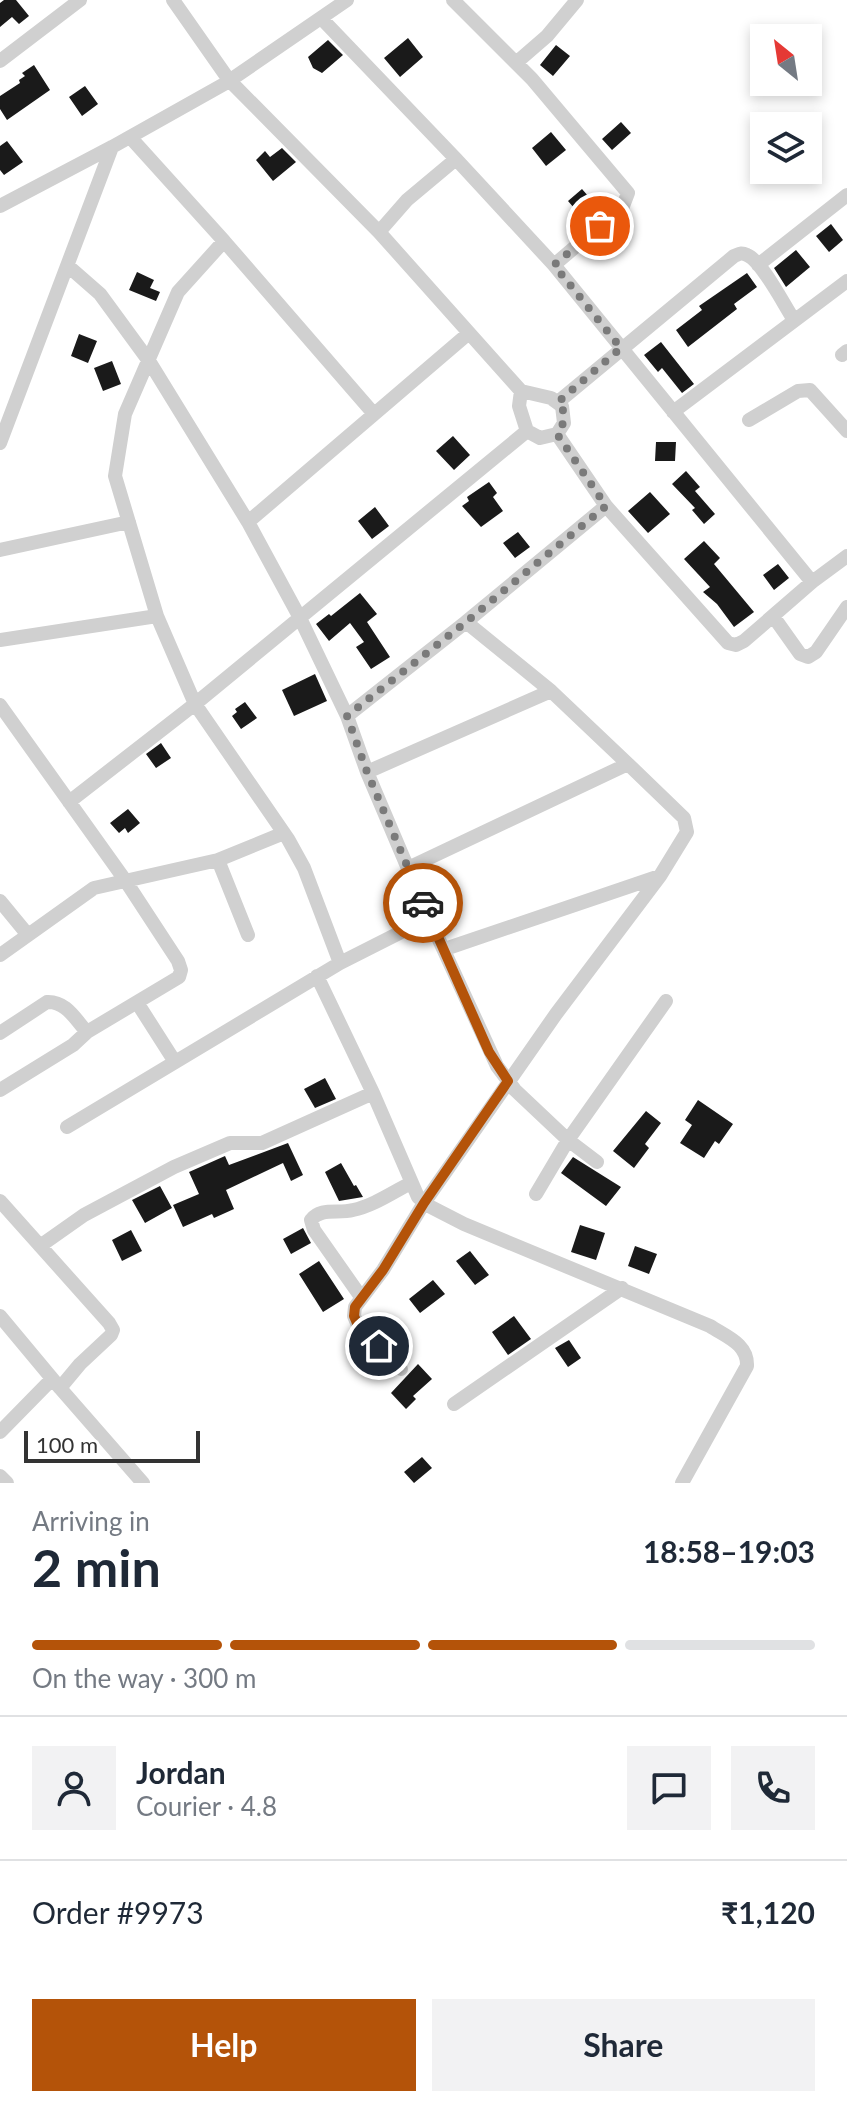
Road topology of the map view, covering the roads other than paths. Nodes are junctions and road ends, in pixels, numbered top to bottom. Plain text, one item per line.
1 (80, 0) edge
2 (173, 0) edge
3 (347, 0) edge
4 (453, 0) edge
5 (577, 0) edge
6 (321, 18) junction
7 (0, 61) edge
8 (517, 62) junction
9 (229, 80) junction
10 (130, 137) junction
11 (112, 147) junction
12 (456, 159) junction
13 (847, 195) edge
14 (0, 206) edge
15 (379, 232) junction
16 (224, 241) junction
17 (554, 265) junction
18 (758, 265) junction
19 (68, 266) junction
20 (847, 281) edge
21 (794, 320) junction
22 (469, 333) junction
23 (621, 348) junction
24 (149, 361) junction
25 (521, 391) junction
26 (558, 402) junction
27 (673, 412) junction
28 (374, 414) junction
29 (749, 420) dead end
30 (527, 431) junction
31 (847, 431) edge
32 (557, 434) junction
33 (0, 443) edge
34 (606, 506) junction
35 (129, 522) junction
36 (248, 522) junction
37 (0, 550) edge
38 (847, 556) edge
39 (812, 582) junction
40 (847, 607) edge
41 (157, 616) junction
42 (773, 616) junction
43 (300, 618) junction
44 (466, 622) junction
45 (0, 640) edge
46 (551, 691) junction
47 (195, 704) junction
48 (0, 705) edge
49 (347, 716) junction
50 (628, 764) junction
51 (367, 772) junction
52 (69, 802) junction
53 (284, 833) junction
54 (218, 860) junction
55 (408, 868) junction
56 (660, 876) junction
57 (125, 880) junction
58 (0, 901) edge
59 (429, 918) junction
60 (28, 935) junction
61 (248, 935) dead end
62 (445, 949) junction
63 (0, 955) edge
64 (340, 963) junction
65 (317, 976) junction
66 (666, 1001) dead end
67 (138, 1004) junction
68 (87, 1032) junction
69 (0, 1033) edge
70 (175, 1062) junction
71 (508, 1081) junction
72 (0, 1090) edge
73 (373, 1093) junction
74 (67, 1127) dead end
75 (568, 1140) junction
76 (597, 1162) dead end
77 (411, 1183) junction
78 (536, 1194) dead end
79 (424, 1203) junction
80 (3, 1211) edge
81 (40, 1246) junction
82 (622, 1288) junction
83 (361, 1297) junction
84 (0, 1316) edge
85 (401, 1369) dead end
86 (56, 1383) junction
87 (454, 1404) dead end
88 (0, 1432) edge
89 (0, 1476) edge
90 (7, 1483) edge
91 (143, 1483) edge
92 (682, 1483) edge

1 - 7 street
2 - 9 street
3 - 6 street
4 - 8 street
5 - 8 street
6 - 9 street
6 - 12 street
8 - 17 street
9 - 10 street
9 - 15 street
10 - 11 street
10 - 16 street
11 - 14 street
11 - 19 street
12 - 15 street
12 - 17 street
13 - 18 street
15 - 22 street
16 - 24 street
16 - 28 street
17 - 23 street
18 - 21 street
18 - 23 street
19 - 24 street
19 - 33 street
20 - 21 street
21 - 27 street
22 - 25 street
22 - 28 street
23 - 26 street
23 - 27 street
24 - 35 street
24 - 36 street
25 - 26 street
25 - 30 street
26 - 32 street
27 - 39 street
28 - 36 street
29 - 31 street
30 - 32 street
30 - 43 street
32 - 34 street
34 - 42 street
34 - 44 street
35 - 37 street
35 - 41 street
36 - 43 street
38 - 39 street
39 - 42 street
40 - 42 street
41 - 45 street
41 - 47 street
43 - 47 street
43 - 49 street
44 - 46 street
44 - 49 street
46 - 50 street
46 - 51 street
47 - 52 street
47 - 53 street
48 - 52 street
49 - 51 street
50 - 55 street
50 - 56 street
51 - 55 street
52 - 57 street
53 - 54 street
53 - 64 street
54 - 57 street
54 - 61 street
55 - 59 street
56 - 62 street
56 - 71 street
57 - 60 street
57 - 67 street
58 - 60 street
59 - 62 street
59 - 64 street
60 - 63 street
62 - 71 street
64 - 65 street
65 - 70 street
65 - 73 street
66 - 75 street
67 - 68 street
67 - 70 street
68 - 69 street
68 - 72 street
70 - 74 street
71 - 75 street
71 - 79 street
73 - 77 street
73 - 81 street
75 - 76 street
75 - 78 street
77 - 79 street
77 - 83 street
79 - 82 street
79 - 83 street
80 - 81 street
81 - 86 street
82 - 87 street
82 - 92 street
83 - 85 street
84 - 86 street
86 - 88 street
86 - 91 street
89 - 90 street

